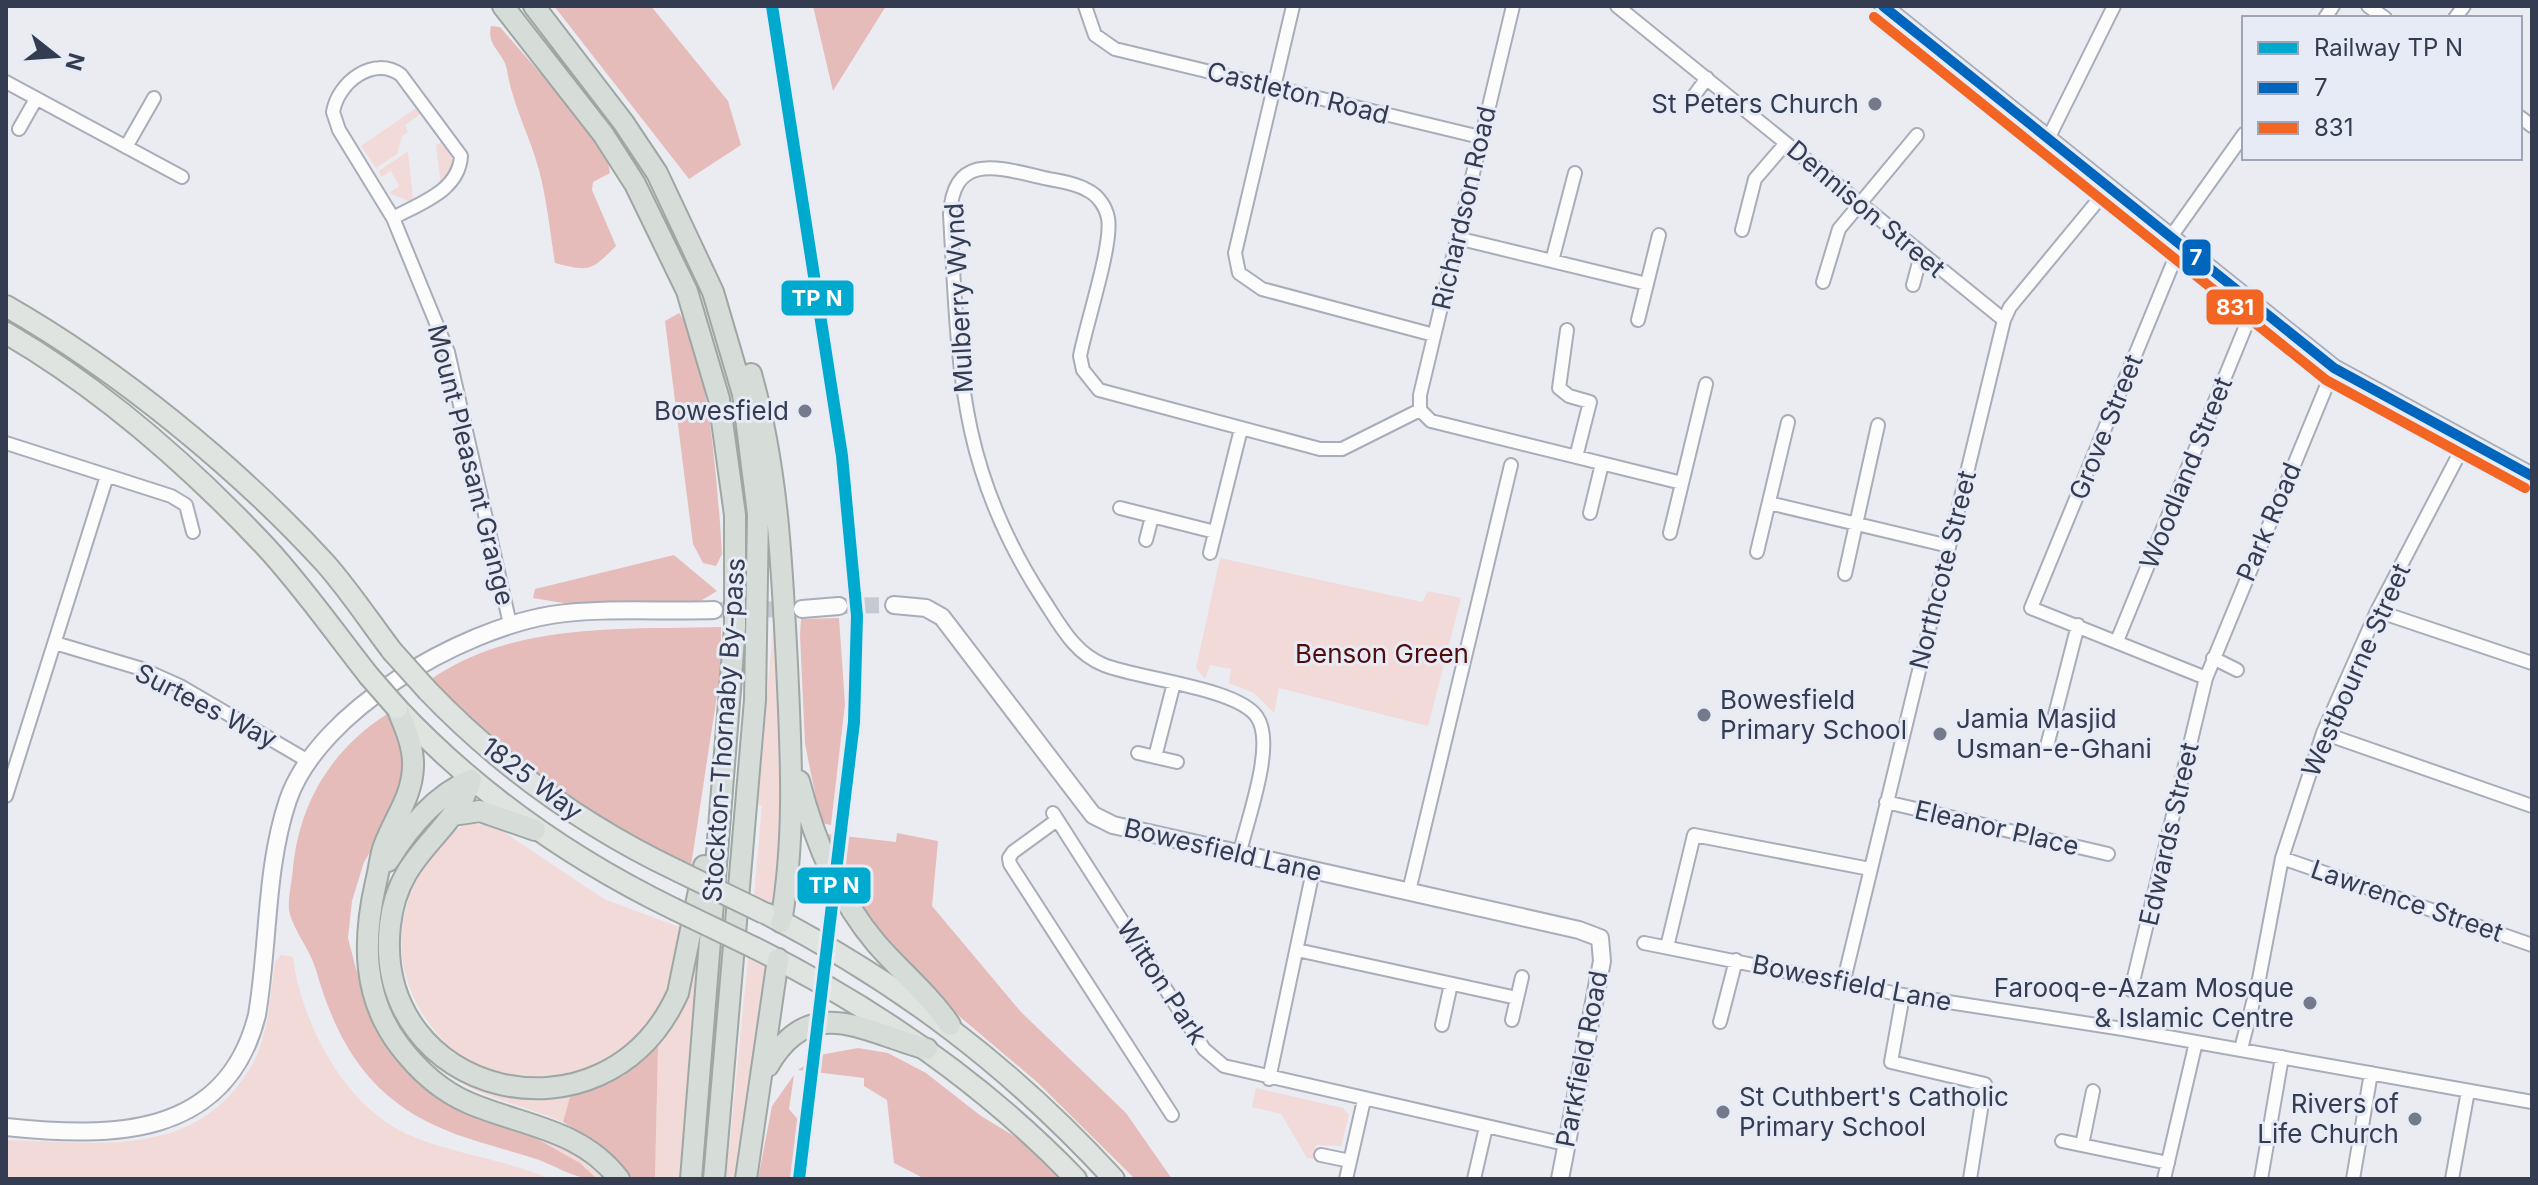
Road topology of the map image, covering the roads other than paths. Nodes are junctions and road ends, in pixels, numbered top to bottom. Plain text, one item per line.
1 (503, 6) edge
2 (534, 6) edge
3 (1085, 6) edge
4 (1293, 6) edge
5 (1513, 6) edge
6 (1617, 6) edge
7 (1883, 6) edge
8 (2114, 6) edge
9 (1707, 78) junction
10 (6, 82) edge
11 (1271, 87) junction
12 (1693, 97) dead end
13 (154, 98) dead end
14 (36, 99) junction
15 (19, 129) dead end
16 (1917, 135) dead end
17 (1480, 137) junction
18 (2242, 137) edge
19 (2047, 141) junction
20 (1786, 143) junction
21 (126, 147) junction
22 (1575, 173) dead end
23 (182, 177) dead end
24 (2109, 187) junction
25 (1859, 202) junction
26 (393, 218) junction
27 (1742, 230) dead end
28 (1659, 235) dead end
29 (1457, 238) junction
30 (2175, 242) junction
31 (1921, 255) junction
32 (1552, 261) junction
33 (1823, 282) dead end
34 (1647, 284) junction
35 (1913, 285) dead end
36 (713, 292) junction
37 (6, 306) edge
38 (2254, 306) junction
39 (1638, 320) dead end
40 (2004, 320) junction
41 (1567, 330) dead end
42 (6, 333) edge
43 (1434, 335) junction
44 (2334, 368) junction
45 (1706, 384) dead end
46 (1420, 410) junction
47 (1788, 422) dead end
48 (1878, 425) dead end
49 (1241, 429) junction
50 (2466, 441) junction
51 (6, 443) edge
52 (1576, 457) junction
53 (1602, 464) junction
54 (1511, 465) dead end
55 (107, 476) junction
56 (2532, 476) edge
57 (1682, 483) junction
58 (1769, 503) junction
59 (1120, 508) dead end
60 (1590, 513) dead end
61 (1152, 517) junction
62 (1854, 525) junction
63 (193, 532) dead end
64 (1215, 532) junction
65 (1670, 533) dead end
66 (1146, 540) dead end
67 (1949, 546) junction
68 (1757, 552) dead end
69 (1210, 553) dead end
70 (1845, 574) dead end
71 (894, 605) tunnel mouth
72 (839, 606) tunnel mouth
73 (802, 609) tunnel mouth
74 (714, 610) tunnel mouth
75 (2377, 611) junction
76 (510, 624) junction
77 (2078, 625) junction
78 (2117, 641) junction
79 (55, 643) junction
80 (2213, 658) junction
81 (2532, 663) edge
82 (2237, 670) dead end
83 (2206, 678) junction
84 (1174, 683) junction
85 (397, 708) junction
86 (2323, 733) junction
87 (2047, 746) dead end
88 (791, 747) junction
89 (1138, 753) dead end
90 (495, 755) junction
91 (725, 756) junction
92 (1155, 757) junction
93 (308, 761) junction
94 (1177, 762) dead end
95 (471, 780) junction
96 (6, 796) edge
97 (1886, 802) junction
98 (2532, 806) edge
99 (453, 815) junction
100 (535, 830) junction
101 (1240, 852) junction
102 (2108, 854) dead end
103 (2282, 858) junction
104 (1870, 869) junction
105 (1313, 871) junction
106 (376, 882) junction
107 (1409, 891) junction
108 (773, 917) junction
109 (1600, 938) joint
110 (1644, 943) dead end
111 (2532, 945) edge
112 (1667, 947) junction
113 (1297, 950) junction
114 (778, 959) junction
115 (1736, 960) junction
116 (1522, 977) dead end
117 (1451, 984) junction
118 (1843, 984) junction
119 (2131, 990) dead end
120 (1903, 995) junction
121 (1517, 998) junction
122 (1512, 1020) dead end
123 (1720, 1022) dead end
124 (950, 1025) junction
125 (1442, 1025) dead end
126 (2196, 1042) junction
127 (927, 1049) junction
128 (2241, 1049) junction
129 (2282, 1057) junction
130 (764, 1073) junction
131 (2371, 1073) junction
132 (1269, 1079) junction
133 (2093, 1091) dead end
134 (2468, 1091) junction
135 (1364, 1100) junction
136 (2532, 1102) edge
137 (1172, 1115) dead end
138 (6, 1127) edge
139 (1486, 1127) junction
140 (2062, 1141) dead end
141 (1565, 1144) junction
142 (2082, 1145) junction
143 (1321, 1155) dead end
144 (1350, 1161) junction
145 (2168, 1163) junction
146 (619, 1179) edge
147 (691, 1179) edge
148 (714, 1179) edge
149 (746, 1179) edge
150 (1076, 1179) edge
151 (1114, 1179) edge
152 (1346, 1179) edge
153 (1474, 1179) edge
154 (1560, 1179) edge
155 (1970, 1179) edge
156 (2164, 1179) edge
157 (2261, 1179) edge
158 (2353, 1179) edge
159 (2452, 1179) edge

1 - 91 highway, Stockton-Thornaby By-pass
2 - 36 highway, Stockton-Thornaby By-pass
3 - 11 street, Castleton Road
4 - 11 street
5 - 17 street, Richardson Road
6 - 9 street, Dennison Street
7 - 19 street
8 - 19 street
9 - 12 street
9 - 20 street, Dennison Street
10 - 14 street
11 - 17 street, Castleton Road
11 - 43 street
13 - 21 street
14 - 15 street
14 - 21 street
16 - 25 street
17 - 29 street, Richardson Road
18 - 30 street, Grove Street
19 - 24 street
20 - 25 street, Dennison Street
20 - 27 street
21 - 23 street
22 - 32 street
24 - 30 street
24 - 40 street, Northcote Street
25 - 31 street, Dennison Street
25 - 33 street
26 - 26 street, Mount Pleasant Grange
26 - 76 street, Mount Pleasant Grange
28 - 34 street
29 - 32 street
29 - 43 street, Richardson Road
30 - 38 street
30 - 77 street, Grove Street
31 - 35 street
31 - 40 street, Dennison Street
32 - 34 street
34 - 39 street
36 - 88 highway
36 - 148 highway, Stockton-Thornaby By-pass
37 - 90 main road, 1825 Way, bridge
38 - 44 street
38 - 78 street, Woodland Street
40 - 67 street, Northcote Street
41 - 52 street
42 - 85 main road, 1825 Way, bridge
43 - 46 street, Richardson Road
44 - 50 street
44 - 80 street, Park Road
45 - 57 street
46 - 49 street, Mulberry Wynd
46 - 52 street
47 - 58 street
48 - 62 street
49 - 64 street
49 - 84 street, Mulberry Wynd
50 - 56 street
50 - 75 street, Westbourne Street
51 - 55 street
52 - 53 street
53 - 57 street
53 - 60 street
54 - 107 street
55 - 63 street
55 - 79 street
57 - 65 street
58 - 62 street
58 - 68 street
59 - 61 street
61 - 64 street
61 - 66 street
62 - 67 street
62 - 70 street
64 - 69 street
67 - 97 street, Northcote Street
71 - 101 street, Bowesfield Lane
72 - 73 street
74 - 76 street
75 - 81 street
75 - 86 street, Westbourne Street
76 - 93 street
77 - 78 street
77 - 87 street
78 - 83 street
79 - 93 street, Surtees Way
79 - 96 street
80 - 82 street
80 - 83 street, Park Road
83 - 119 street, Edwards Street
84 - 92 street
84 - 101 street, Mulberry Wynd
85 - 95 main road, 1825 Way
85 - 106 highway
86 - 98 street
86 - 103 street, Westbourne Street
88 - 108 highway
88 - 124 highway
89 - 92 street
90 - 95 main road
90 - 108 main road, 1825 Way, bridge
91 - 99 highway
91 - 147 highway, Stockton-Thornaby By-pass
92 - 94 street
93 - 138 street
95 - 99 highway
95 - 100 main road, 1825 Way
95 - 106 highway
97 - 102 street, Eleanor Place
97 - 104 street, Northcote Street
99 - 100 highway
100 - 114 main road, 1825 Way, bridge
101 - 105 street, Bowesfield Lane
103 - 111 street, Lawrence Street
103 - 128 street, Westbourne Street
104 - 112 street
104 - 118 street, Northcote Street
105 - 107 street, Bowesfield Lane
105 - 113 street
106 - 146 highway
107 - 109 street, Bowesfield Lane
108 - 114 main road
108 - 124 main road, 1825 Way
109 - 141 street, Parkfield Road
110 - 112 street, Bowesfield Lane
112 - 115 street, Bowesfield Lane
113 - 117 street
113 - 132 street
114 - 127 main road, 1825 Way
114 - 130 highway
115 - 118 street, Bowesfield Lane
115 - 123 street
116 - 121 street
117 - 121 street
117 - 125 street
118 - 120 street, Bowesfield Lane
120 - 126 street, Bowesfield Lane
120 - 155 street
121 - 122 street
124 - 151 main road, 1825 Way
126 - 128 street, Bowesfield Lane
126 - 145 street
127 - 130 highway
127 - 150 main road, 1825 Way
128 - 129 street, Bowesfield Lane
129 - 131 street, Bowesfield Lane
129 - 157 street
130 - 149 highway
131 - 134 street, Bowesfield Lane
131 - 158 street
132 - 135 street, Witton Park
132 - 137 street, Witton Park
133 - 142 street
134 - 136 street, Bowesfield Lane
134 - 159 street
135 - 139 street, Witton Park
135 - 144 street
139 - 141 street, Witton Park
139 - 153 street
140 - 142 street
141 - 154 street, Parkfield Road
142 - 145 street
143 - 144 street
144 - 152 street
145 - 156 street

